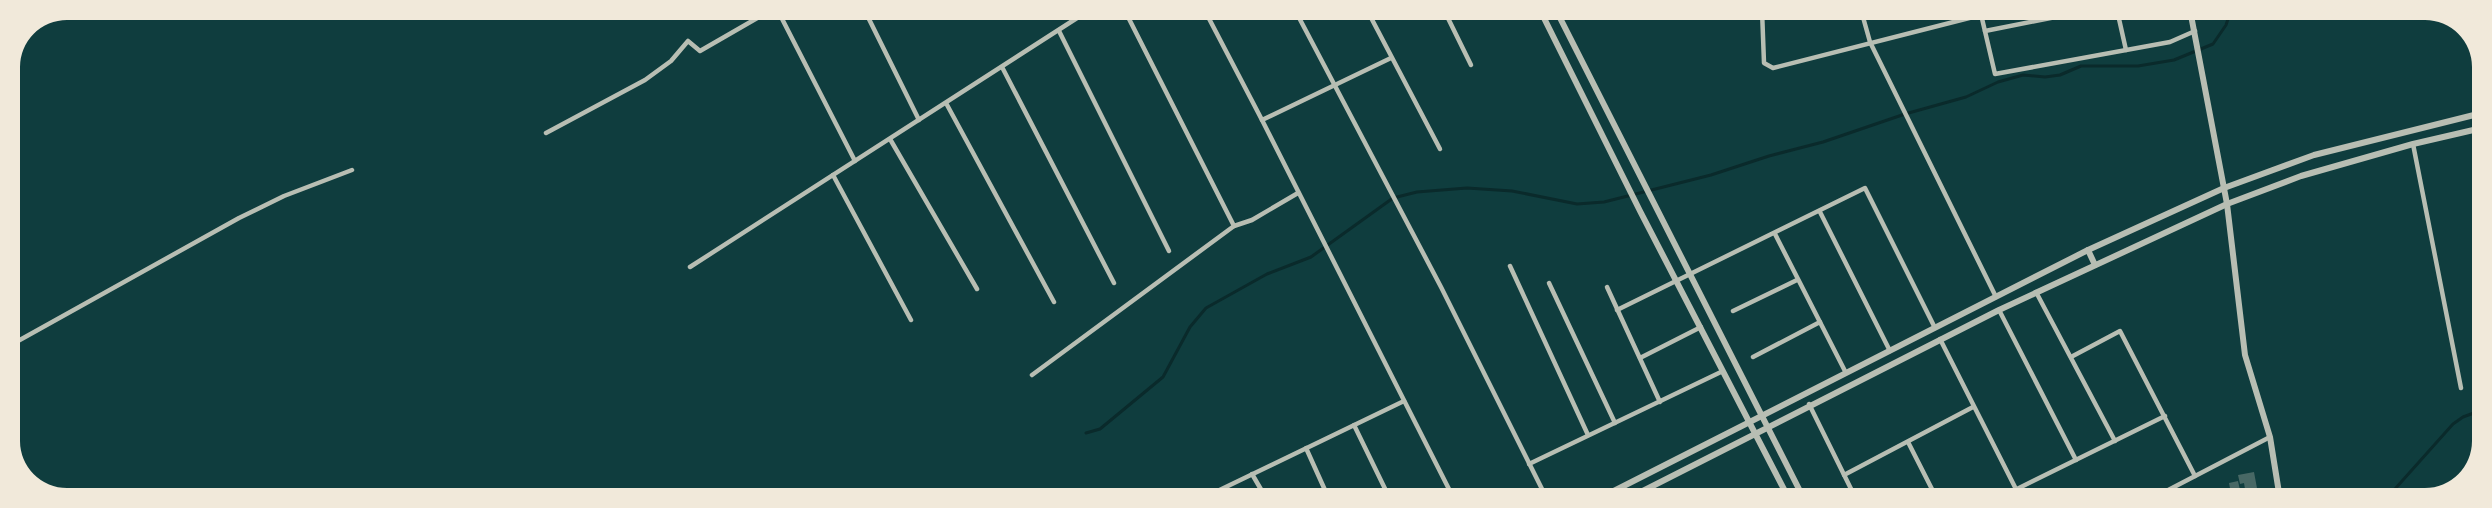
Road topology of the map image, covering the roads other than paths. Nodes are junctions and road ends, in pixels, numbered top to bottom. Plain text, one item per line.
1 (754, 20) edge
2 (777, 20) edge
3 (869, 20) edge
4 (1075, 20) edge
5 (1130, 20) edge
6 (1210, 20) edge
7 (1300, 20) edge
8 (1372, 20) edge
9 (1449, 20) edge
10 (1545, 20) edge
11 (1561, 20) edge
12 (1762, 20) edge
13 (1864, 20) edge
14 (1954, 20) edge
15 (1983, 20) edge
16 (2041, 20) edge
17 (2119, 20) edge
18 (2193, 20) edge
19 (1059, 31) junction
20 (1985, 31) junction
21 (2196, 33) junction
22 (1870, 42) junction
23 (2126, 50) junction
24 (1391, 58) junction
25 (1471, 65) dead end
26 (1002, 67) junction
27 (1335, 84) junction
28 (946, 103) junction
29 (2472, 116) edge
30 (919, 120) junction
31 (1262, 120) junction
32 (2472, 130) edge
33 (546, 133) dead end
34 (890, 138) junction
35 (2413, 144) junction
36 (1440, 149) dead end
37 (855, 161) junction
38 (352, 170) dead end
39 (833, 175) junction
40 (2224, 188) junction
41 (1298, 193) junction
42 (2227, 204) junction
43 (1820, 212) junction
44 (1234, 226) junction
45 (1775, 234) junction
46 (2088, 250) junction
47 (1169, 251) dead end
48 (2095, 265) junction
49 (1510, 266) dead end
50 (690, 267) dead end
51 (1690, 275) junction
52 (1797, 280) junction
53 (1677, 282) junction
54 (1114, 283) dead end
55 (1549, 283) dead end
56 (1607, 287) dead end
57 (977, 289) dead end
58 (2036, 292) junction
59 (1996, 297) junction
60 (1054, 302) dead end
61 (1617, 310) junction
62 (1999, 310) junction
63 (1734, 311) dead end
64 (911, 320) dead end
65 (1820, 322) junction
66 (1701, 327) junction
67 (1935, 328) junction
68 (1940, 339) junction
69 (20, 340) edge
70 (1890, 351) junction
71 (1753, 357) dead end
72 (2070, 357) junction
73 (1640, 358) junction
74 (1723, 371) junction
75 (1846, 373) junction
76 (1032, 375) dead end
77 (2461, 388) dead end
78 (1404, 401) junction
79 (1660, 402) junction
80 (1809, 405) junction
81 (1973, 407) junction
82 (1761, 415) junction
83 (2165, 416) junction
84 (1749, 421) junction
85 (1616, 423) junction
86 (1354, 425) junction
87 (1768, 427) junction
88 (1756, 434) junction
89 (1588, 435) junction
90 (2270, 437) junction
91 (2115, 441) junction
92 (1908, 442) junction
93 (1306, 448) junction
94 (2076, 460) junction
95 (1529, 464) junction
96 (1252, 474) junction
97 (1844, 476) junction
98 (2195, 476) junction
99 (1225, 488) edge
100 (1260, 488) edge
101 (1324, 488) edge
102 (1385, 488) edge
103 (1448, 488) edge
104 (1541, 488) edge
105 (1619, 488) edge
106 (1649, 488) edge
107 (1783, 488) edge
108 (1798, 488) edge
109 (1850, 488) edge
110 (1931, 488) edge
111 (2016, 488) edge
112 (2019, 488) edge
113 (2172, 488) edge
114 (2278, 488) edge

1 - 33 street
2 - 37 street
3 - 30 street
4 - 19 street
5 - 44 street
6 - 31 street
7 - 27 street
8 - 24 street
9 - 25 street
10 - 53 street
11 - 51 street
12 - 22 street
13 - 22 street
14 - 22 street
15 - 20 street
16 - 20 street
17 - 23 street
18 - 21 street
19 - 26 street
19 - 47 street
20 - 23 street
21 - 23 street
21 - 40 street
22 - 59 street
24 - 27 street
24 - 36 street
26 - 28 street
26 - 54 street
27 - 31 street
27 - 95 street
28 - 30 street
28 - 60 street
29 - 40 street
30 - 34 street
31 - 41 street
32 - 35 street
34 - 37 street
34 - 57 street
35 - 42 street
35 - 77 street
37 - 39 street
38 - 69 street
39 - 50 street
39 - 64 street
40 - 42 street
40 - 46 street
41 - 44 street
41 - 78 street
42 - 48 street
42 - 90 street
43 - 45 street
43 - 67 street
43 - 70 street
44 - 76 street
45 - 51 street
45 - 52 street
46 - 48 street
46 - 59 street
48 - 58 street
49 - 89 street
51 - 53 street
51 - 82 street
52 - 63 street
52 - 65 street
53 - 61 street
53 - 66 street
55 - 85 street
56 - 61 street
58 - 62 street
58 - 72 street
59 - 67 street
61 - 73 street
62 - 68 street
62 - 94 street
65 - 71 street
65 - 75 street
66 - 73 street
66 - 74 street
67 - 70 street
68 - 80 street
68 - 81 street
70 - 75 street
72 - 83 street
72 - 91 street
73 - 79 street
74 - 79 street
74 - 84 street
75 - 82 street
78 - 86 street
78 - 103 street
79 - 85 street
80 - 87 street
80 - 97 street
81 - 92 street
81 - 111 street
82 - 84 street
82 - 87 street
83 - 91 street
83 - 98 street
84 - 88 street
84 - 105 street
85 - 89 street
86 - 93 street
86 - 102 street
87 - 88 street
87 - 108 street
88 - 106 street
88 - 107 street
89 - 95 street
90 - 98 street
90 - 114 street
91 - 94 street
92 - 97 street
92 - 110 street
93 - 96 street
93 - 101 street
94 - 112 street
95 - 104 street
96 - 99 street
96 - 100 street
97 - 109 street
98 - 113 street

